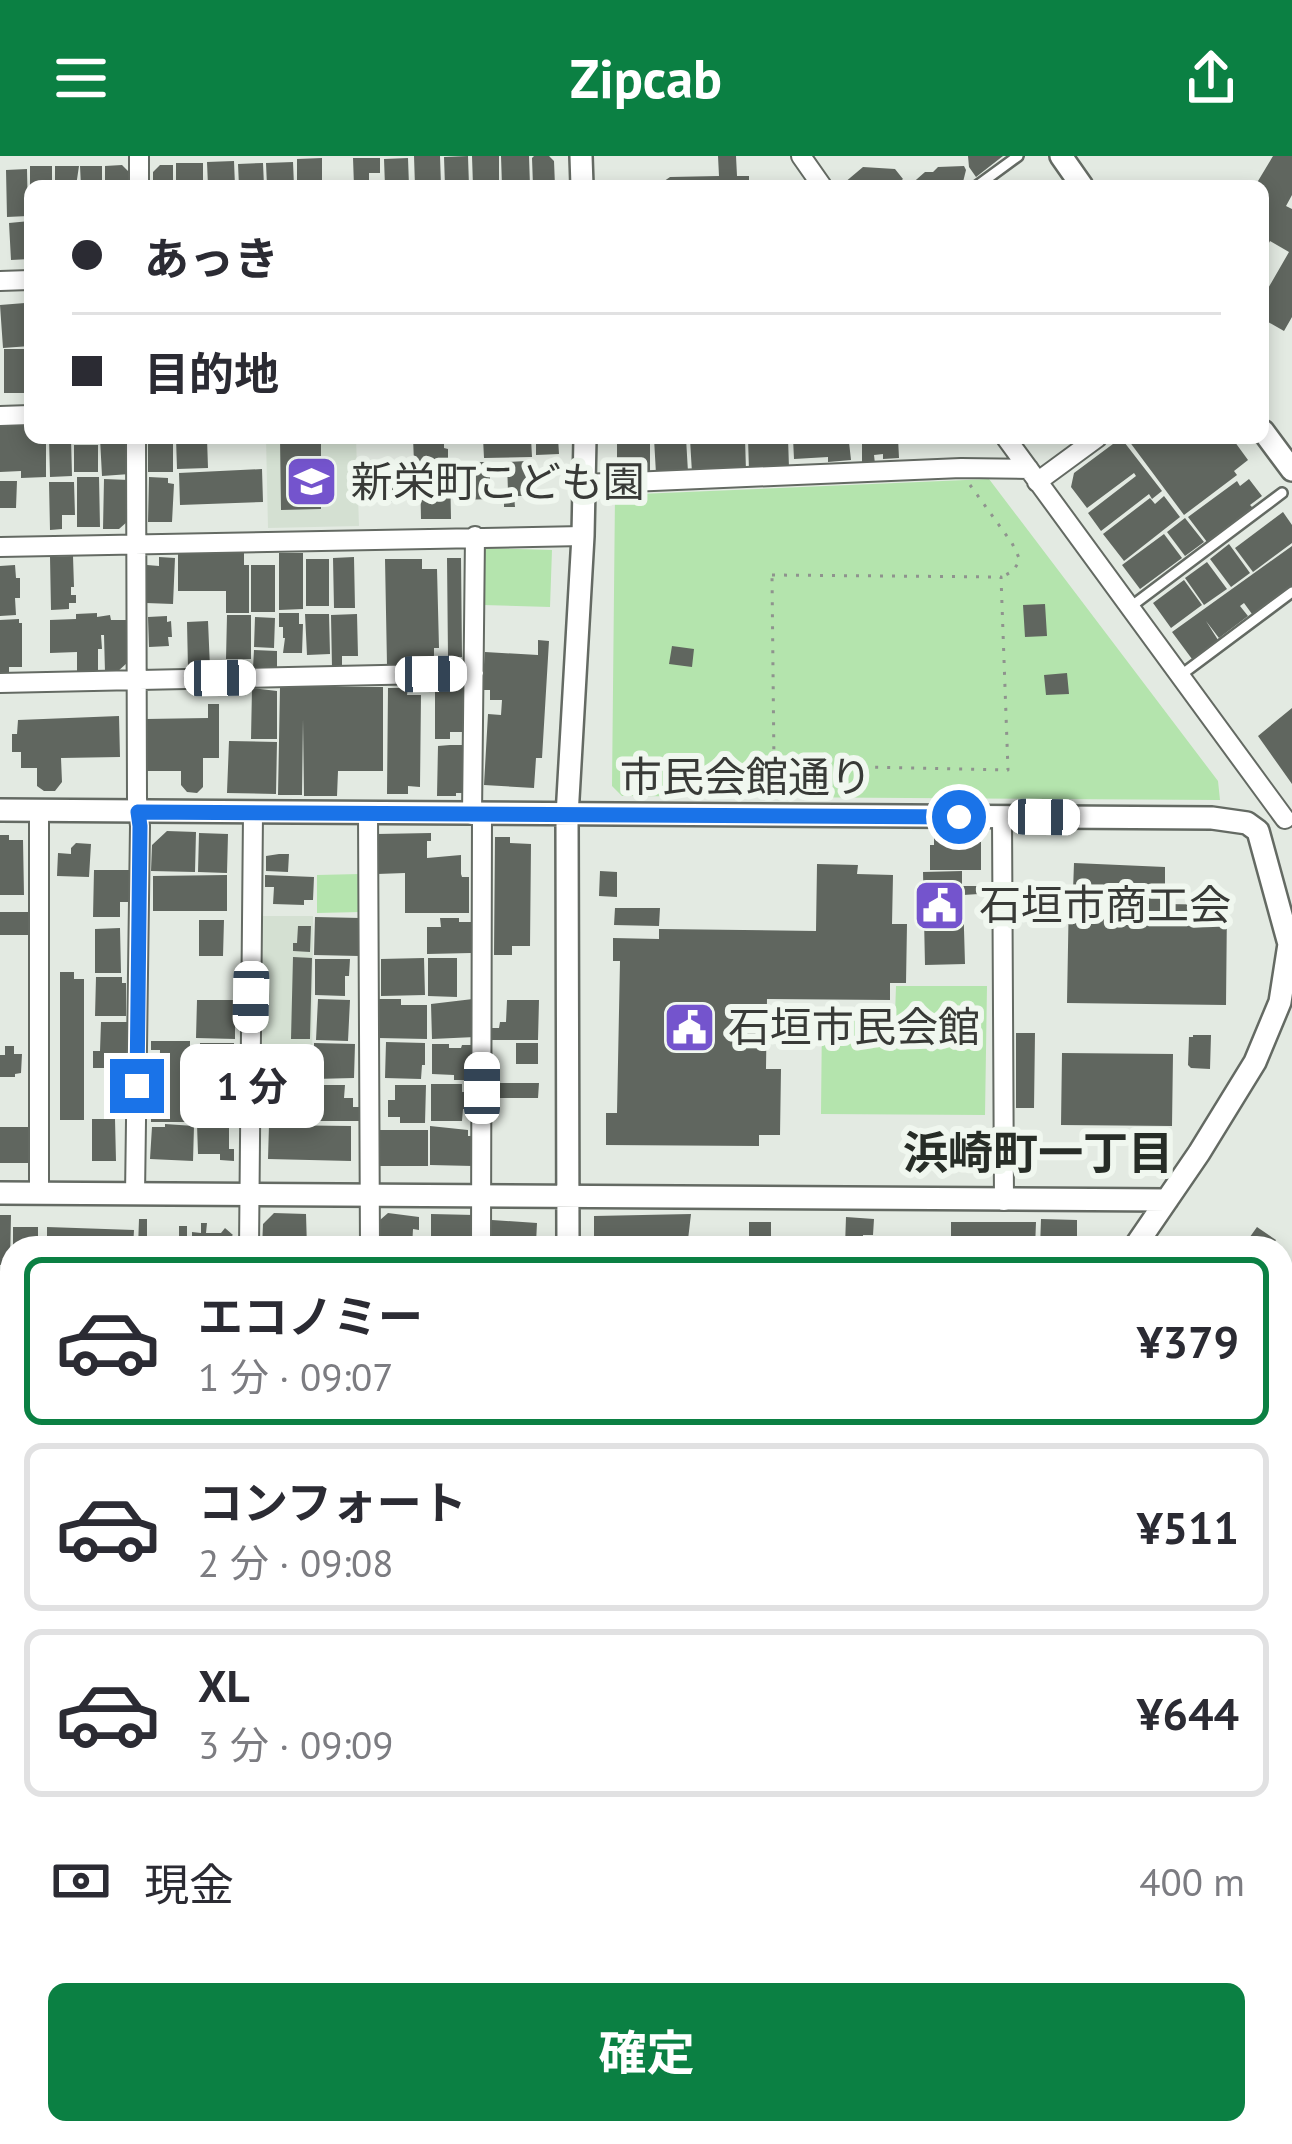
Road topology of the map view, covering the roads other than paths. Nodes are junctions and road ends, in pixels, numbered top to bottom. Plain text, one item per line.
1 (1018, 156) edge
2 (985, 180) edge
3 (1269, 439) edge
4 (136, 444) edge
5 (584, 444) edge
6 (1010, 444) edge
7 (1086, 444) edge
8 (1291, 467) edge
9 (1033, 475) junction
10 (584, 484) junction
11 (1282, 493) dead end
12 (476, 536) junction
13 (584, 536) junction
14 (137, 545) junction
15 (0, 547) edge
16 (1292, 592) edge
17 (1129, 608) junction
18 (474, 673) junction
19 (1180, 676) junction
20 (136, 680) junction
21 (0, 682) edge
22 (0, 811) edge
23 (39, 811) junction
24 (138, 812) junction
25 (368, 813) junction
26 (253, 814) junction
27 (477, 815) junction
28 (567, 815) junction
29 (1289, 816) edge
30 (1002, 817) junction
31 (1258, 831) junction
32 (0, 1193) edge
33 (39, 1194) junction
34 (135, 1195) junction
35 (250, 1196) junction
36 (370, 1196) junction
37 (569, 1196) junction
38 (482, 1197) junction
39 (1167, 1200) junction
40 (1004, 1201) junction
41 (249, 1236) edge
42 (370, 1236) edge
43 (481, 1236) edge
44 (568, 1236) edge
45 (1142, 1236) edge

1 - 2 lane
3 - 8 street
4 - 14 street
5 - 10 street
6 - 9 street
7 - 9 street
9 - 10 street
9 - 17 street
10 - 13 street
11 - 17 lane
12 - 13 street
12 - 14 street
12 - 18 street
13 - 28 street
14 - 15 street
14 - 20 street
16 - 19 lane
17 - 19 street
18 - 20 street
18 - 27 street
19 - 29 street
20 - 21 street
20 - 24 street
22 - 23 street, 市民会館通り
23 - 24 street, 市民会館通り
23 - 33 street
24 - 26 street, 市民会館通り
24 - 34 street
25 - 26 street, 市民会館通り
25 - 27 street, 市民会館通り
25 - 36 street
26 - 35 street
27 - 28 street, 市民会館通り
27 - 38 street
28 - 30 street, 市民会館通り
28 - 37 street
29 - 31 street
30 - 31 street, 市民会館通り
30 - 40 street
31 - 39 street
32 - 33 street
33 - 34 street
34 - 35 street
35 - 36 street
35 - 41 street
36 - 38 street
36 - 42 street
37 - 38 street
37 - 40 street
37 - 44 street
38 - 43 street
39 - 40 street
39 - 45 street

